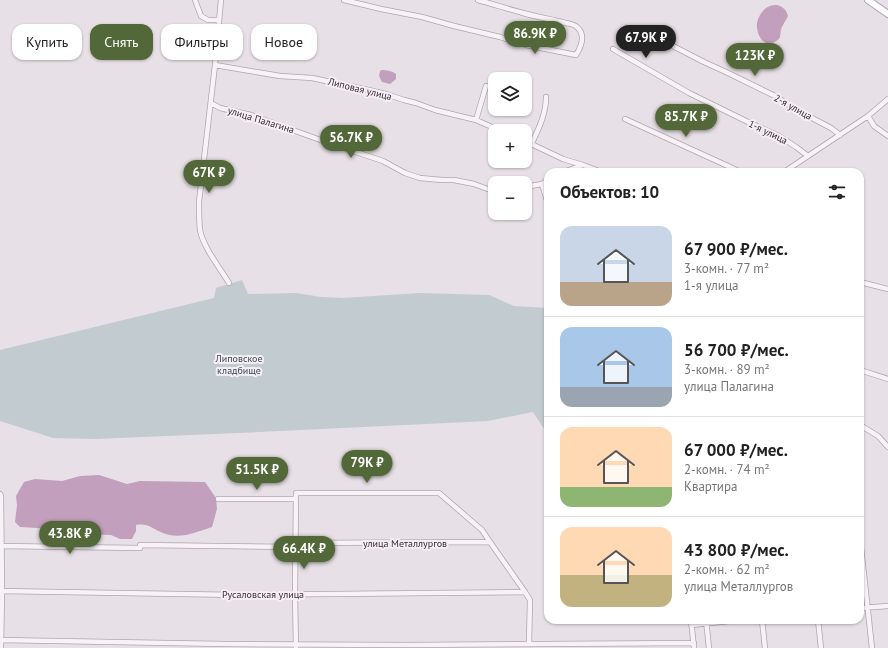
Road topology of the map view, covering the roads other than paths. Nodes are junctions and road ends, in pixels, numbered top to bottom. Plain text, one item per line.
1 (195, 0) edge
2 (221, 0) edge
3 (344, 0) edge
4 (478, 0) edge
5 (868, 0) edge
6 (888, 14) edge
7 (219, 20) junction
8 (669, 44) dead end
9 (613, 49) dead end
10 (215, 66) junction
11 (486, 86) dead end
12 (546, 97) dead end
13 (888, 99) edge
14 (211, 103) junction
15 (868, 116) junction
16 (625, 119) dead end
17 (476, 120) junction
18 (488, 125) edge
19 (840, 135) junction
20 (888, 136) edge
21 (532, 144) joint
22 (808, 156) junction
23 (583, 165) junction
24 (574, 168) edge
25 (591, 168) edge
26 (732, 168) edge
27 (790, 168) edge
28 (542, 184) joint
29 (532, 186) edge
30 (488, 189) edge
31 (544, 191) edge
32 (229, 283) dead end
33 (864, 283) edge
34 (888, 289) edge
35 (864, 371) edge
36 (888, 379) edge
37 (864, 427) edge
38 (888, 447) edge
39 (0, 495) edge
40 (218, 499) dead end
41 (296, 499) junction
42 (490, 542) junction
43 (296, 545) junction
44 (0, 546) edge
45 (864, 573) edge
46 (1, 590) edge
47 (525, 592) junction
48 (295, 594) junction
49 (888, 606) edge
50 (864, 608) edge
51 (868, 608) junction
52 (692, 624) edge
53 (706, 624) edge
54 (762, 624) edge
55 (818, 624) edge
56 (0, 640) edge
57 (529, 644) junction
58 (694, 645) edge
59 (296, 646) edge
60 (1, 648) edge
61 (709, 648) edge
62 (765, 648) edge
63 (821, 648) edge
64 (872, 648) edge

1 - 7 street
2 - 7 street
3 - 4 street
5 - 6 main road
7 - 10 street
8 - 19 street, 2-я улица
9 - 22 street, 1-я улица
10 - 14 street
10 - 17 street, Липовая улица
11 - 17 street
12 - 21 street
13 - 15 street
14 - 30 street, улица Палагина
14 - 32 street
15 - 19 street
15 - 20 street
16 - 26 street
17 - 18 street, Липовая улица
19 - 22 street
21 - 23 street
22 - 27 street
23 - 24 street
23 - 25 street
28 - 29 street
28 - 31 street
33 - 34 street
35 - 36 street
37 - 38 street
39 - 44 street
40 - 41 street
41 - 42 street
41 - 43 street
42 - 43 street, улица Металлургов
42 - 47 street
43 - 44 street, улица Металлургов
43 - 48 street
44 - 46 street
45 - 51 street
46 - 48 street, Русаловская улица
46 - 56 street
47 - 48 street, Русаловская улица
47 - 57 street
48 - 59 street
49 - 51 street
50 - 51 street
51 - 64 street
52 - 58 street
53 - 61 street
54 - 62 street
55 - 63 street
56 - 59 street
56 - 60 street
57 - 58 street
57 - 59 street

